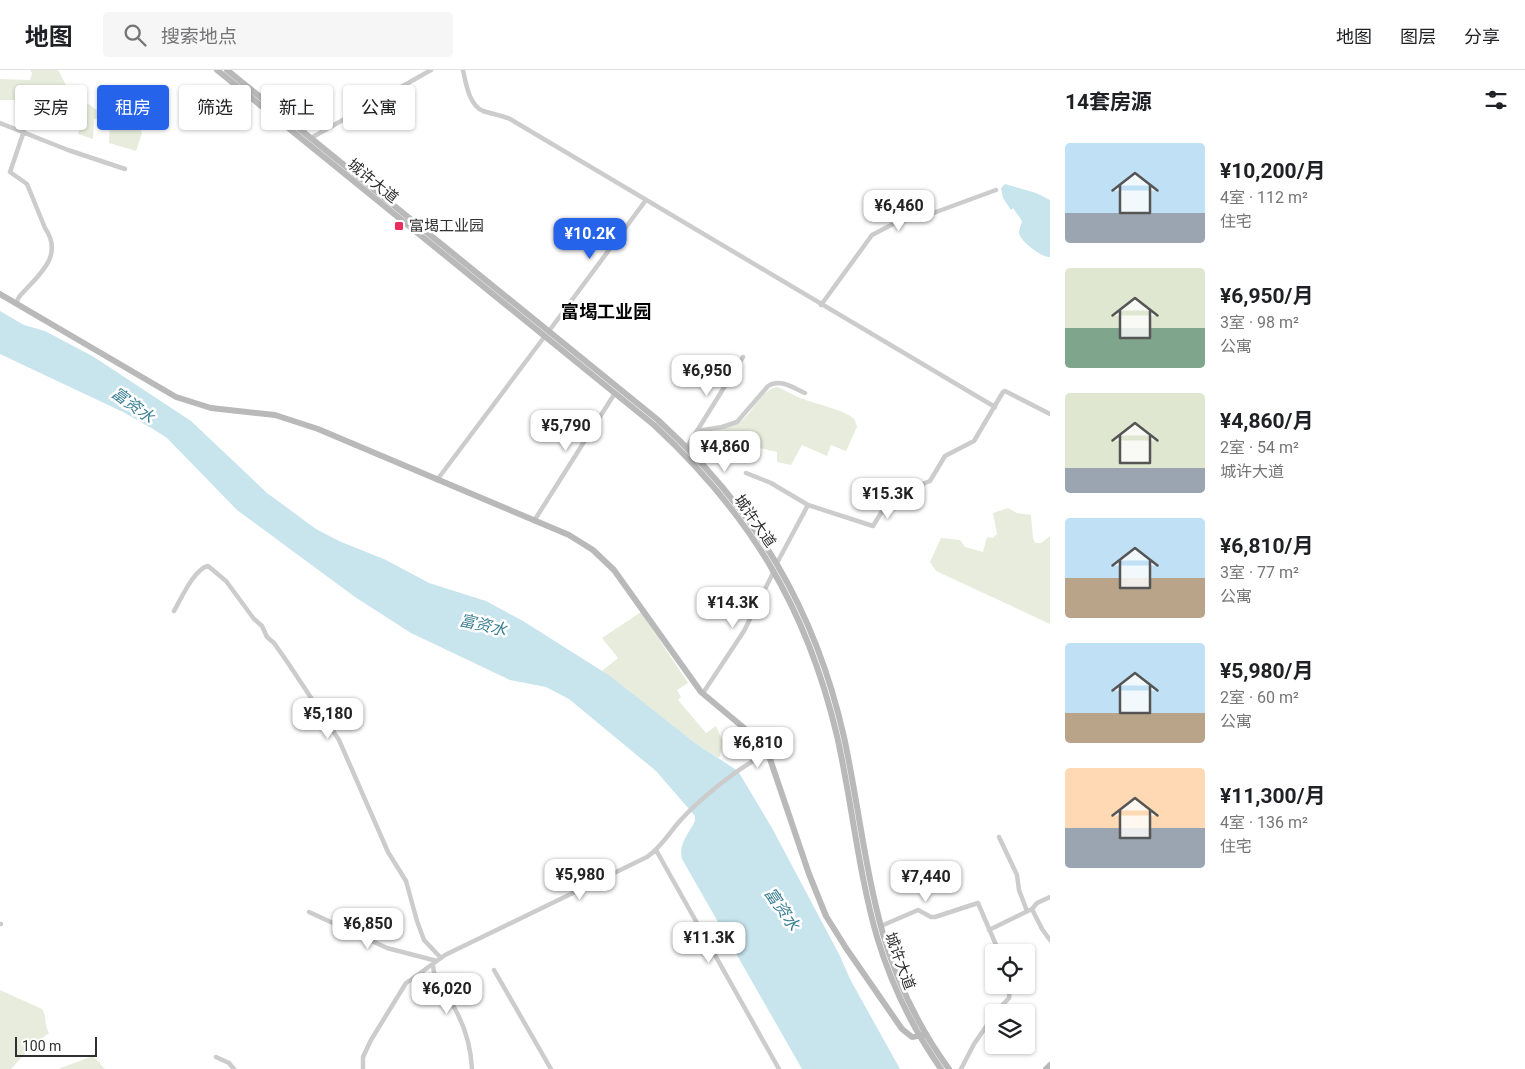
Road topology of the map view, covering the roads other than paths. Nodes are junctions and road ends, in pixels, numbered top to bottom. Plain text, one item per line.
1 (217, 70) edge
2 (227, 70) edge
3 (431, 70) edge
4 (463, 70) edge
5 (0, 122) edge
6 (24, 131) junction
7 (311, 138) junction
8 (125, 169) dead end
9 (996, 190) dead end
10 (646, 200) junction
11 (0, 294) edge
12 (16, 303) junction
13 (821, 304) junction
14 (547, 334) junction
15 (743, 357) dead end
16 (614, 393) junction
17 (805, 393) dead end
18 (995, 407) junction
19 (1050, 414) edge
20 (697, 430) junction
21 (687, 447) junction
22 (746, 473) dead end
23 (437, 480) junction
24 (808, 505) junction
25 (534, 521) junction
26 (777, 563) junction
27 (774, 571) junction
28 (174, 611) dead end
29 (703, 693) junction
30 (768, 753) junction
31 (999, 836) dead end
32 (656, 850) junction
33 (1050, 896) edge
34 (1030, 910) junction
35 (309, 912) dead end
36 (881, 926) junction
37 (989, 930) junction
38 (1050, 940) edge
39 (995, 944) edge
40 (437, 961) junction
41 (494, 970) dead end
42 (985, 1028) edge
43 (923, 1035) junction
44 (216, 1057) dead end
45 (1050, 1064) edge
46 (234, 1069) edge
47 (362, 1069) edge
48 (472, 1069) edge
49 (551, 1069) edge
50 (779, 1069) edge
51 (941, 1069) edge
52 (949, 1069) edge
53 (961, 1069) edge
54 (1046, 1069) edge

1 - 14 main road, 城许大道
2 - 7 main road, 城许大道
3 - 7 street
4 - 10 street
5 - 6 street
6 - 8 street
6 - 12 street
7 - 14 main road, 城许大道
9 - 13 street
10 - 13 street
10 - 14 street
11 - 12 main road
12 - 23 main road
13 - 18 street
14 - 16 main road, 城许大道
14 - 21 main road, 城许大道
14 - 23 street
15 - 20 street
16 - 25 street
16 - 27 main road, 城许大道
17 - 20 street
18 - 19 street
18 - 24 street
20 - 21 street
21 - 26 main road, 城许大道
22 - 24 street
23 - 25 main road
24 - 26 street
25 - 29 main road
26 - 36 main road, 城许大道
27 - 29 street
27 - 43 main road, 城许大道
28 - 40 street
29 - 30 main road
30 - 32 street
30 - 43 main road
31 - 34 street
32 - 40 street
32 - 50 street
33 - 34 street
34 - 37 street
34 - 38 street
35 - 40 street
36 - 37 street
36 - 43 main road, 城许大道
37 - 39 street
40 - 47 street
40 - 48 street
41 - 49 street
42 - 53 street
43 - 51 main road, 城许大道
43 - 52 main road, 城许大道
44 - 46 street
45 - 54 main road

